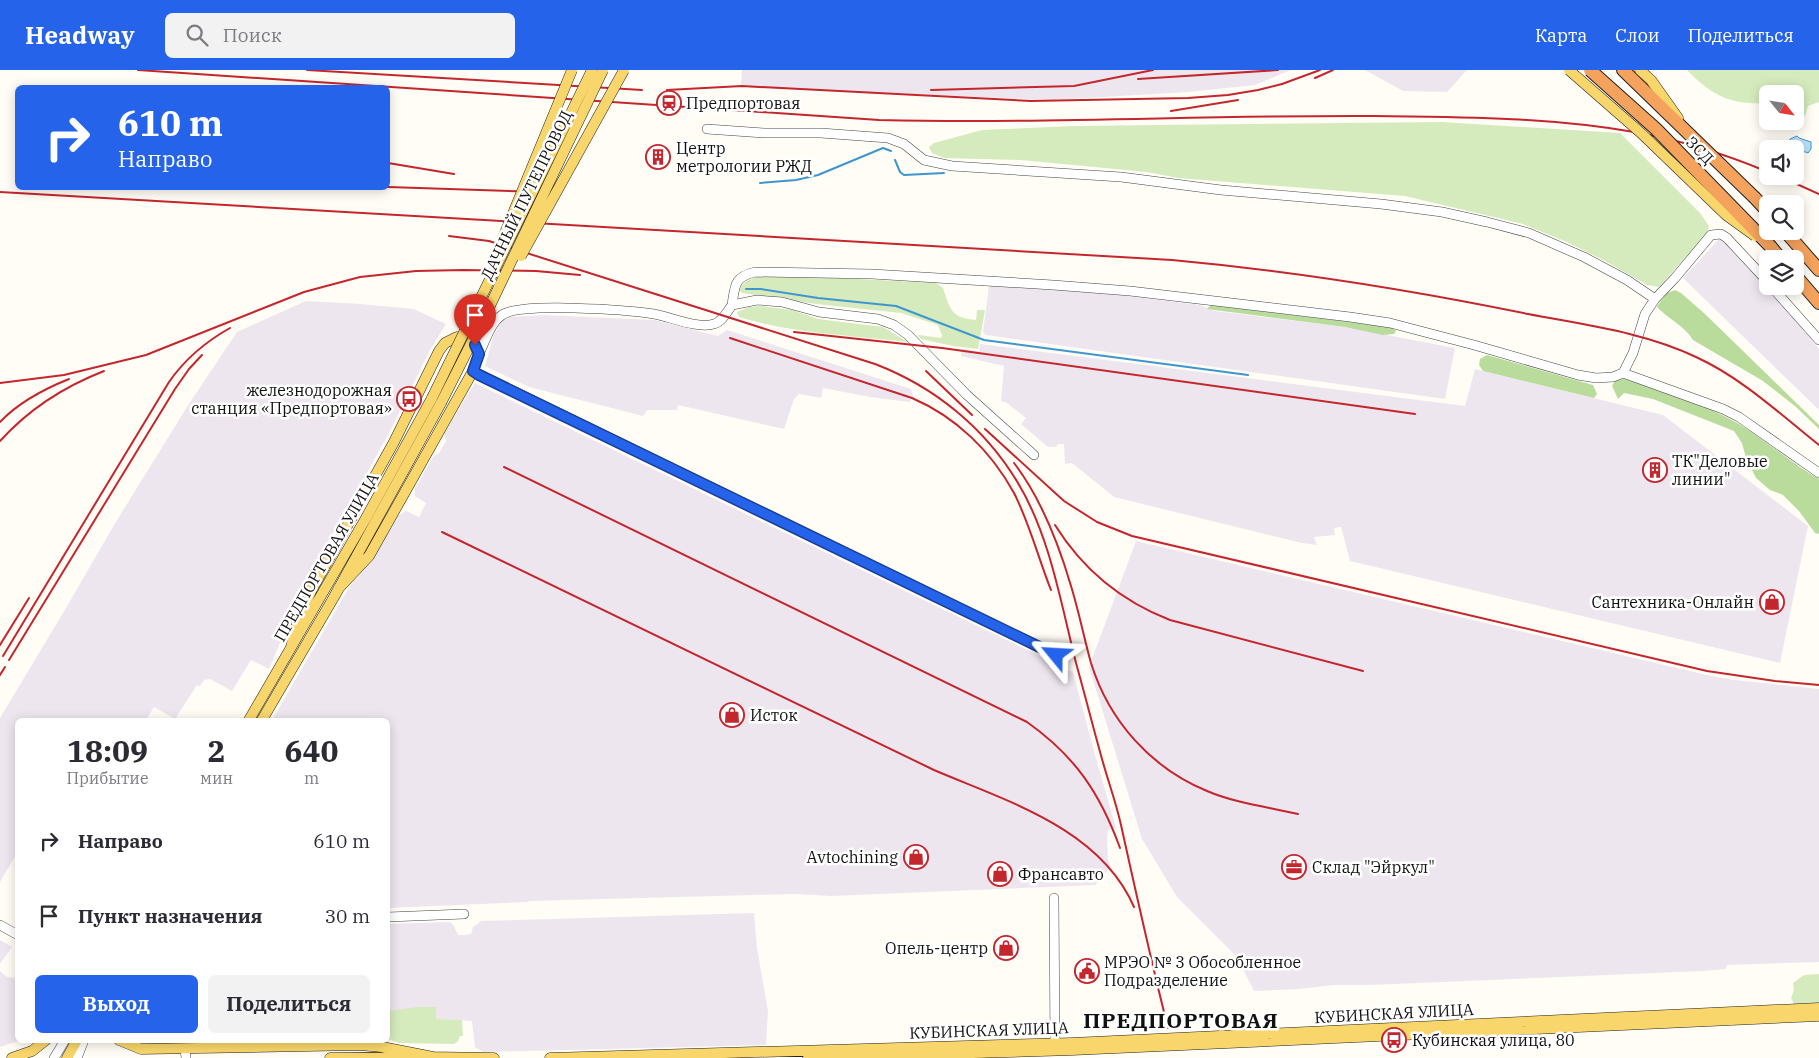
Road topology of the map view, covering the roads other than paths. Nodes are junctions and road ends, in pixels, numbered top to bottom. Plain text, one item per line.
1 (572, 70) edge
2 (592, 70) edge
3 (603, 70) edge
4 (624, 70) edge
5 (1570, 70) edge
6 (1590, 70) edge
7 (1622, 70) edge
8 (1640, 70) edge
9 (706, 129) dead end
10 (1690, 135) junction
11 (1759, 203) edge
12 (1793, 240) edge
13 (1771, 248) joint
14 (1819, 270) edge
15 (1759, 272) edge
16 (1804, 286) edge
17 (1779, 295) edge
18 (482, 298) junction
19 (1655, 299) junction
20 (1819, 303) edge
21 (732, 305) junction
22 (487, 312) junction
23 (1819, 340) edge
24 (479, 354) junction
25 (473, 371) junction
26 (1623, 373) junction
27 (431, 411) junction
28 (1034, 456) dead end
29 (1819, 473) edge
30 (338, 589) junction
31 (292, 647) junction
32 (1056, 655) dead end
33 (251, 718) edge
34 (263, 718) edge
35 (1054, 898) dead end
36 (464, 914) dead end
37 (390, 917) edge
38 (0, 925) edge
39 (15, 933) edge
40 (1819, 1008) edge
41 (1819, 1016) edge
42 (42, 1043) edge
43 (62, 1043) edge
44 (75, 1043) edge
45 (83, 1043) edge
46 (126, 1043) edge
47 (1055, 1047) junction
48 (186, 1053) edge
49 (679, 1056) edge
50 (434, 1057) edge
51 (12, 1058) edge
52 (54, 1058) edge
53 (67, 1058) edge
54 (77, 1058) edge
55 (330, 1058) edge
56 (494, 1058) edge
57 (550, 1058) edge
58 (808, 1058) edge

1 - 18 main road, bridge
2 - 18 main road, ДАЧНЫЙ ПУТЕПРОВОД, bridge
3 - 22 main road, ДАЧНЫЙ ПУТЕПРОВОД, bridge
4 - 22 main road, bridge
5 - 13 main road, bridge
6 - 13 highway, ЗСД, bridge
7 - 10 highway, ЗСД
8 - 10 main road
9 - 19 street
10 - 11 highway, ЗСД, bridge
12 - 14 highway
15 - 19 street
16 - 20 highway
17 - 23 street
18 - 27 main road, ДАЧНЫЙ ПУТЕПРОВОД, bridge
19 - 26 street
21 - 24 street
21 - 26 street
21 - 28 street
22 - 27 main road, ДАЧНЫЙ ПУТЕПРОВОД, bridge
24 - 25 main road
24 - 31 main road
25 - 30 main road
25 - 32 street
26 - 29 street
27 - 30 main road, ПРЕДПОРТОВАЯ УЛИЦА
27 - 31 main road, ПРЕДПОРТОВАЯ УЛИЦА
30 - 34 main road, ПРЕДПОРТОВАЯ УЛИЦА
31 - 33 main road, ПРЕДПОРТОВАЯ УЛИЦА
35 - 47 street
36 - 37 street
38 - 39 street
40 - 47 main road, КУБИНСКАЯ УЛИЦА
41 - 47 main road, КУБИНСКАЯ УЛИЦА
42 - 51 main road
43 - 52 street
44 - 53 main road
45 - 54 street
46 - 48 main road
47 - 49 main road, КУБИНСКАЯ УЛИЦА
47 - 58 main road, КУБИНСКАЯ УЛИЦА
48 - 50 main road
49 - 57 main road, КУБИНСКАЯ УЛИЦА
50 - 55 main road
50 - 56 main road

